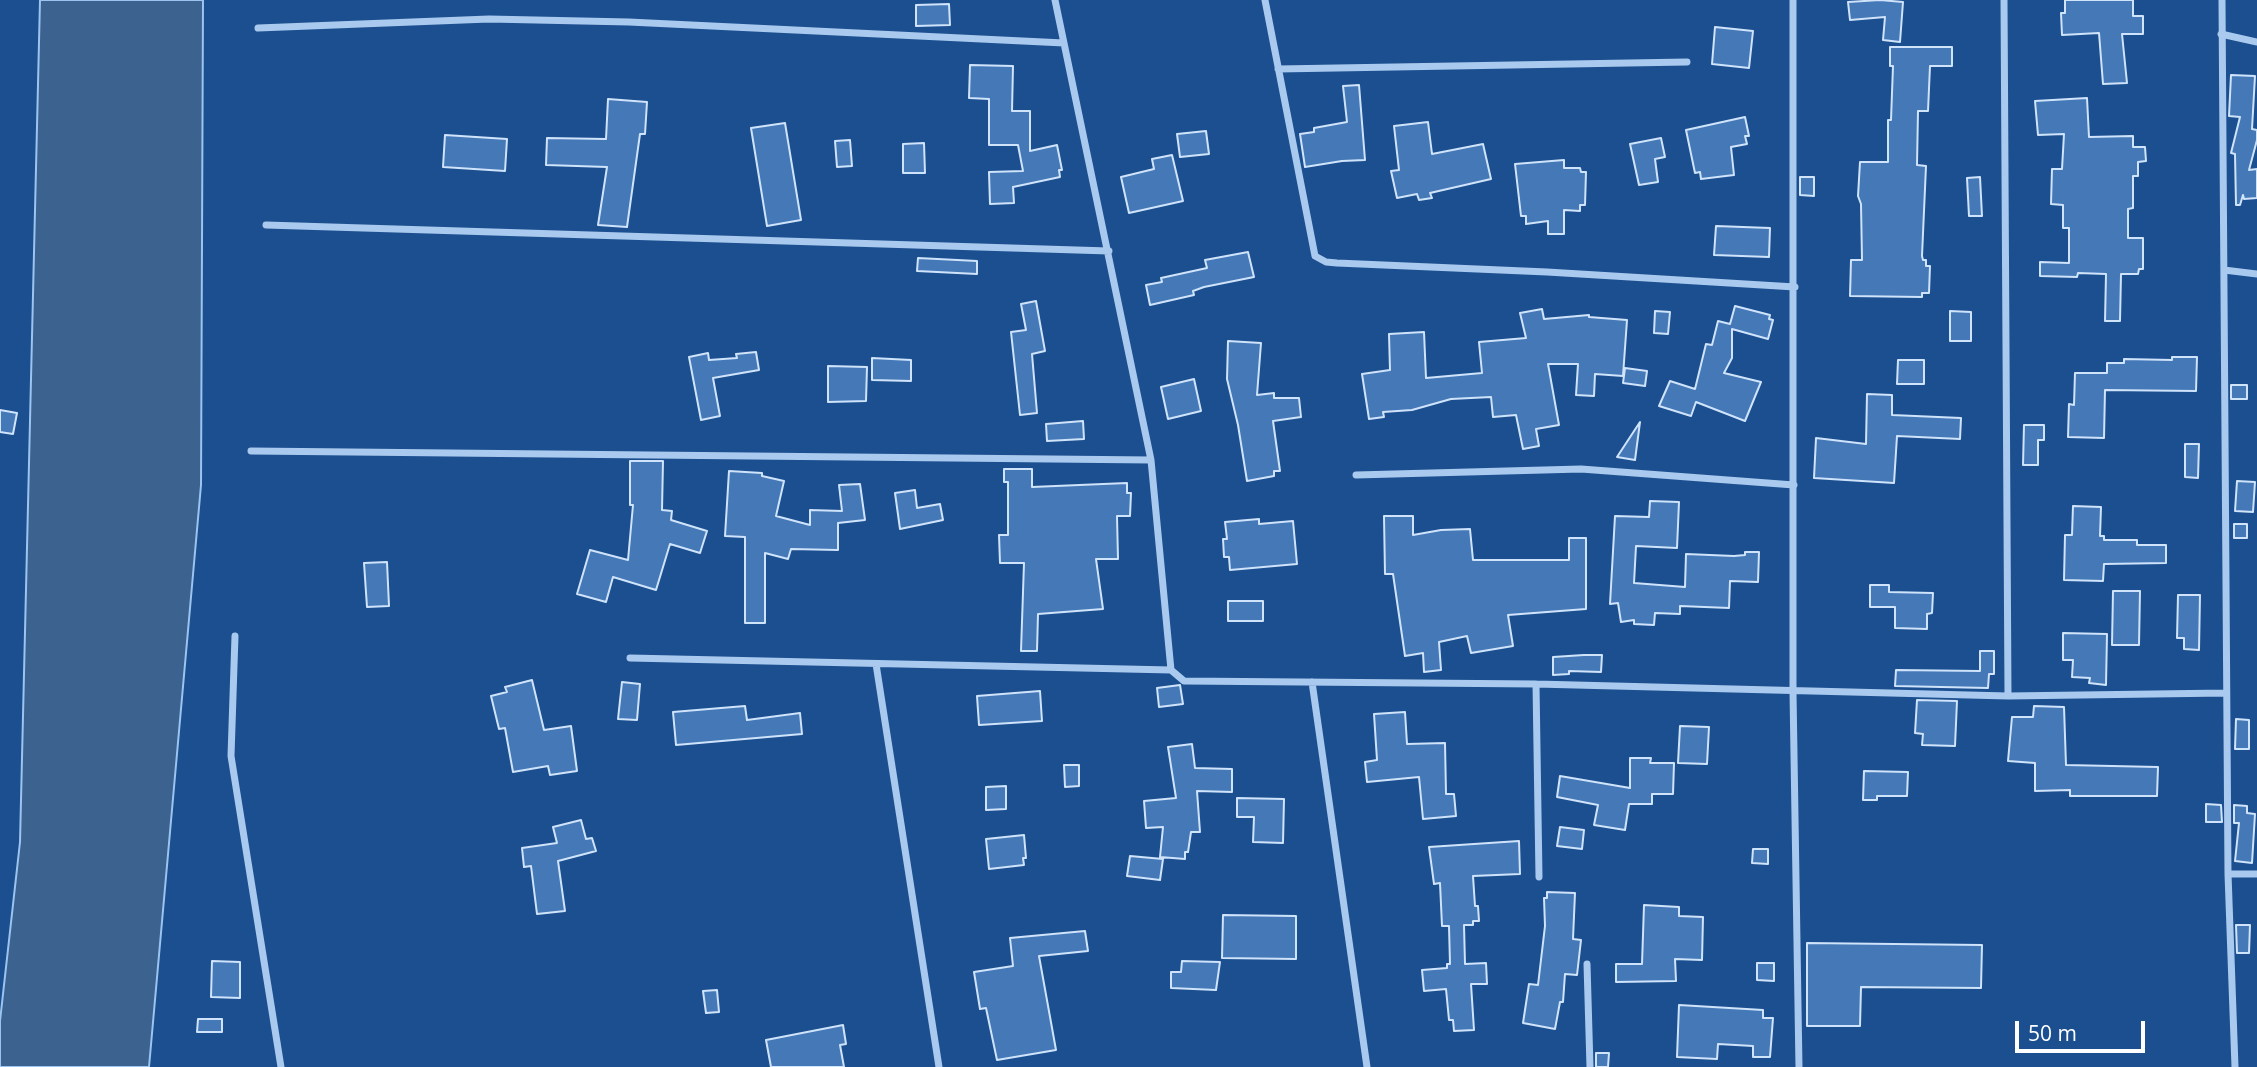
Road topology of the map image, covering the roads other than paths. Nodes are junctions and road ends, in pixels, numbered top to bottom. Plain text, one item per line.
1 (1055, 0) edge
2 (1265, 0) edge
3 (1793, 0) edge
4 (2004, 0) edge
5 (2222, 0) edge
6 (258, 28) dead end
7 (2221, 34) junction
8 (2257, 42) edge
9 (1064, 43) junction
10 (1687, 62) dead end
11 (1278, 69) junction
12 (266, 225) dead end
13 (1109, 251) junction
14 (2224, 270) junction
15 (2257, 274) edge
16 (1795, 287) junction
17 (251, 451) dead end
18 (1151, 460) junction
19 (1356, 475) dead end
20 (1794, 485) junction
21 (235, 636) dead end
22 (630, 658) dead end
23 (876, 663) junction
24 (1171, 670) junction
25 (1312, 682) junction
26 (1536, 684) junction
27 (1793, 692) junction
28 (2226, 693) junction
29 (2008, 696) junction
30 (2228, 874) junction
31 (2257, 874) edge
32 (1539, 877) dead end
33 (1587, 964) dead end
34 (281, 1067) edge
35 (939, 1067) edge
36 (1367, 1067) edge
37 (1590, 1067) edge
38 (1799, 1067) edge
39 (2235, 1067) edge

1 - 9 street
2 - 11 street
3 - 16 street
4 - 29 street
5 - 7 street
6 - 9 street
7 - 8 street
7 - 14 street
9 - 13 street
10 - 11 street
11 - 16 street
12 - 13 street
13 - 18 street
14 - 15 street
14 - 28 street
16 - 20 street
17 - 18 street
18 - 24 street
19 - 20 street
20 - 27 street
21 - 34 street
22 - 23 street
23 - 24 street
23 - 35 street
24 - 25 street
25 - 26 street
25 - 36 street
26 - 27 street
26 - 32 street
27 - 29 street
27 - 38 street
28 - 29 street
28 - 30 street
30 - 31 street
30 - 39 street
33 - 37 street

